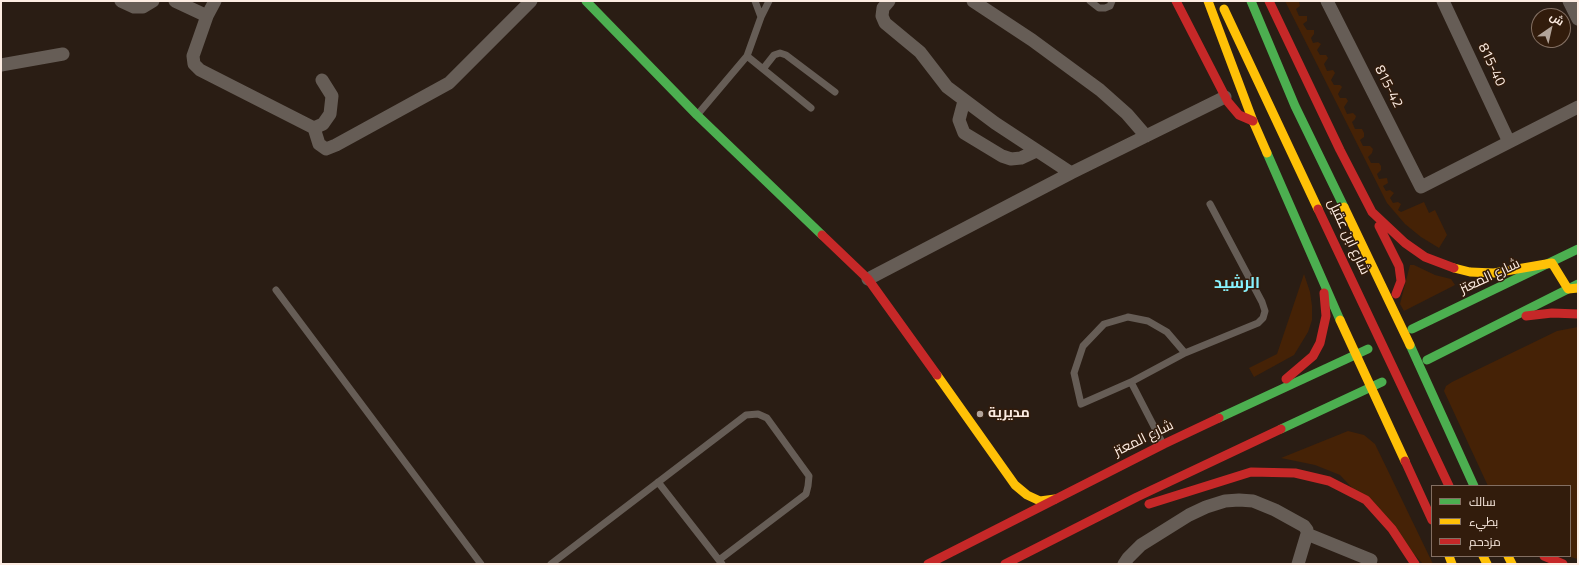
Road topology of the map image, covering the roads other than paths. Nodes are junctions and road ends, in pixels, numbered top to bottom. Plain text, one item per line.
1 (121, 1) edge
2 (153, 1) edge
3 (175, 1) edge
4 (215, 1) edge
5 (531, 1) edge
6 (586, 1) edge
7 (755, 1) edge
8 (769, 1) edge
9 (889, 1) edge
10 (973, 1) edge
11 (1090, 1) edge
12 (1112, 1) edge
13 (1176, 1) edge
14 (1208, 1) edge
15 (1220, 1) edge
16 (1251, 1) edge
17 (1269, 1) edge
18 (1327, 1) edge
19 (1443, 1) edge
20 (1569, 1) edge
21 (207, 16) junction
22 (760, 17) junction
23 (1578, 19) edge
24 (63, 54) dead end
25 (747, 56) junction
26 (1, 65) edge
27 (763, 69) junction
28 (322, 80) dead end
29 (835, 92) dead end
30 (1225, 97) junction
31 (964, 101) junction
32 (1578, 107) edge
33 (811, 108) dead end
34 (697, 115) junction
35 (1253, 122) junction
36 (314, 128) junction
37 (1146, 136) junction
38 (1509, 142) junction
39 (1036, 151) junction
40 (1071, 173) junction
41 (1210, 204) dead end
42 (1372, 212) junction
43 (1578, 249) edge
44 (1552, 263) junction
45 (868, 278) junction
46 (1323, 280) junction
47 (1578, 284) edge
48 (1578, 288) edge
49 (1568, 289) junction
50 (276, 290) dead end
51 (1396, 294) dead end
52 (1343, 303) dead end
53 (1578, 314) edge
54 (1515, 317) junction
55 (1412, 329) dead end
56 (1376, 346) dead end
57 (1185, 353) junction
58 (1356, 354) junction
59 (1427, 360) dead end
60 (1391, 378) dead end
61 (1131, 382) junction
62 (1371, 388) junction
63 (1267, 396) junction
64 (1164, 444) junction
65 (658, 482) junction
66 (1473, 482) edge
67 (1015, 485) junction
68 (1449, 485) edge
69 (1055, 499) junction
70 (1016, 500) dead end
71 (1015, 511) dead end
72 (1431, 518) edge
73 (1006, 524) junction
74 (1074, 529) junction
75 (1307, 534) junction
76 (1546, 557) edge
77 (1371, 560) dead end
78 (721, 562) edge
79 (481, 564) edge
80 (551, 564) edge
81 (928, 564) edge
82 (1005, 564) edge
83 (1124, 564) edge
84 (1298, 564) edge
85 (1415, 564) edge
86 (1563, 564) edge

1 - 2 street
3 - 21 street
4 - 21 street
5 - 36 street
6 - 34 main road
7 - 22 lane
8 - 22 lane
9 - 31 street
10 - 37 street
11 - 12 lane
13 - 30 main road
14 - 35 main road
15 - 68 main road, شارع ابن عقيل
16 - 66 main road, شارع ابن عقيل
17 - 42 main road
18 - 38 street, 815-42
19 - 38 street, 815-40
20 - 23 street
21 - 36 street
22 - 25 lane
24 - 26 street
25 - 27 lane
25 - 34 lane
27 - 29 lane
27 - 33 lane
28 - 36 street
30 - 35 main road
30 - 37 street
31 - 39 street
31 - 39 street
32 - 38 street
34 - 45 main road
35 - 46 main road
37 - 40 street
39 - 40 street
40 - 45 street
41 - 57 lane
42 - 44 main road
42 - 51 main road
43 - 44 main road, شارع المعتز
44 - 49 main road
44 - 55 main road, شارع المعتز
45 - 67 main road
46 - 52 main road
46 - 58 main road
46 - 63 main road
47 - 49 main road
48 - 49 main road
49 - 54 main road
50 - 79 lane
53 - 54 main road
54 - 59 main road
56 - 58 main road, شارع المعتز
57 - 61 lane
57 - 61 lane
58 - 62 main road
58 - 63 main road, شارع المعتز
60 - 62 main road
61 - 64 lane
62 - 72 main road
62 - 74 main road
63 - 64 main road, شارع المعتز
64 - 69 main road, شارع المعتز
65 - 78 lane
65 - 78 lane
65 - 80 lane
67 - 69 main road
67 - 70 main road
69 - 73 main road, شارع المعتز
71 - 73 main road
73 - 81 main road, شارع المعتز
74 - 82 main road
74 - 85 main road
75 - 77 street
75 - 83 street
75 - 84 street
76 - 86 main road

